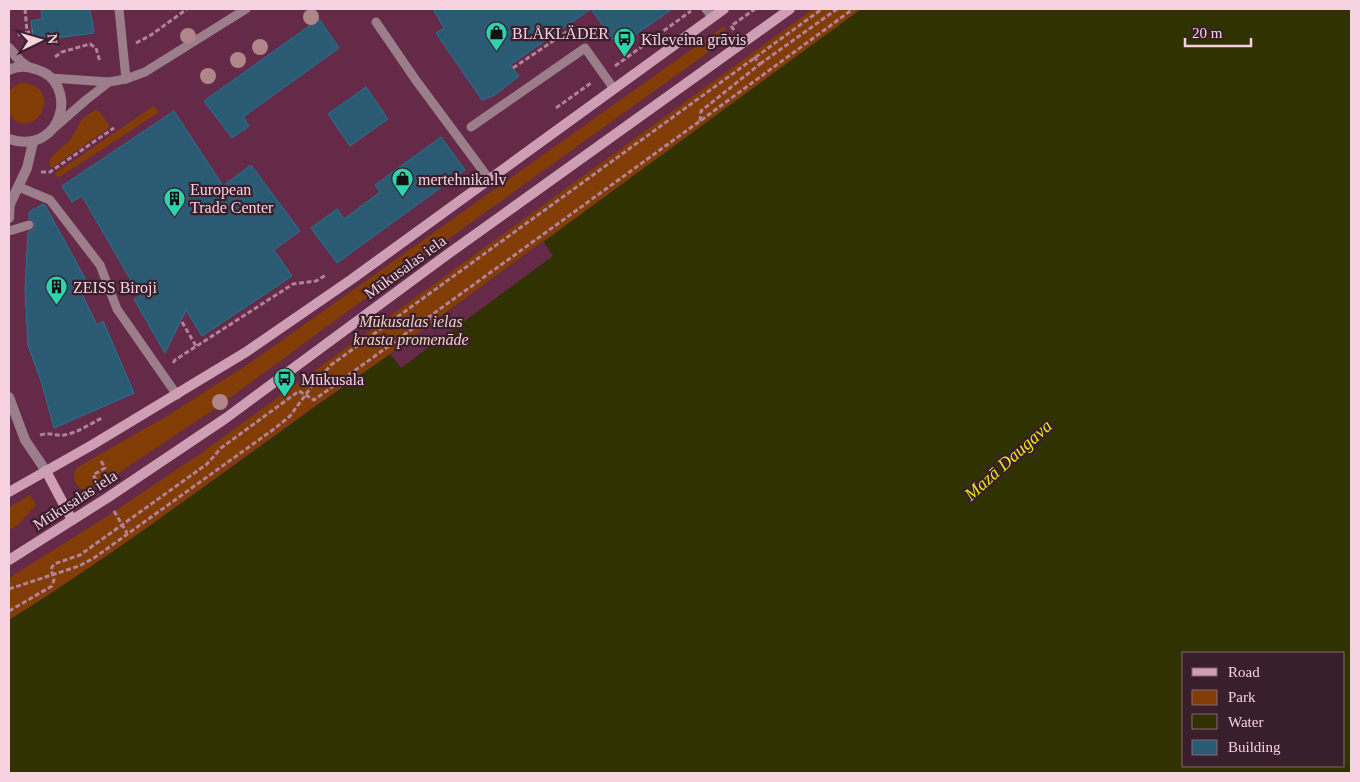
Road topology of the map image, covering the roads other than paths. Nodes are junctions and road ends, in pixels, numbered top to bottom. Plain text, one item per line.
1 (119, 9) edge
2 (246, 9) edge
3 (724, 9) edge
4 (790, 9) edge
5 (709, 13) edge
6 (376, 22) dead end
7 (9, 48) edge
8 (28, 67) junction
9 (9, 70) edge
10 (51, 78) junction
11 (126, 79) junction
12 (109, 82) junction
13 (614, 89) junction
14 (472, 127) dead end
15 (54, 128) junction
16 (9, 139) edge
17 (33, 142) junction
18 (489, 179) junction
19 (19, 187) junction
20 (10, 200) edge
21 (9, 218) edge
22 (54, 222) dead end
23 (67, 222) junction
24 (29, 225) dead end
25 (9, 231) edge
26 (177, 395) junction
27 (9, 397) edge
28 (46, 471) junction
29 (9, 492) edge
30 (72, 520) junction
31 (9, 560) edge

1 - 11 lane
2 - 11 lane
3 - 5 main road, Mūkusalas iela
4 - 30 main road, Mūkusalas iela
5 - 13 main road, Mūkusalas iela
6 - 18 lane
7 - 8 street
8 - 9 street
8 - 10 street
10 - 12 lane
10 - 15 street
11 - 12 lane
12 - 15 lane
13 - 14 lane
13 - 18 main road, Mūkusalas iela
15 - 17 street
16 - 17 street
17 - 19 street
18 - 26 main road, Mūkusalas iela
19 - 20 street
19 - 23 lane
20 - 21 street
22 - 23 lane
23 - 26 lane
24 - 25 lane
26 - 28 main road, Mūkusalas iela
27 - 28 street
28 - 29 main road, Mūkusalas iela
28 - 30 main road
30 - 31 main road, Mūkusalas iela

